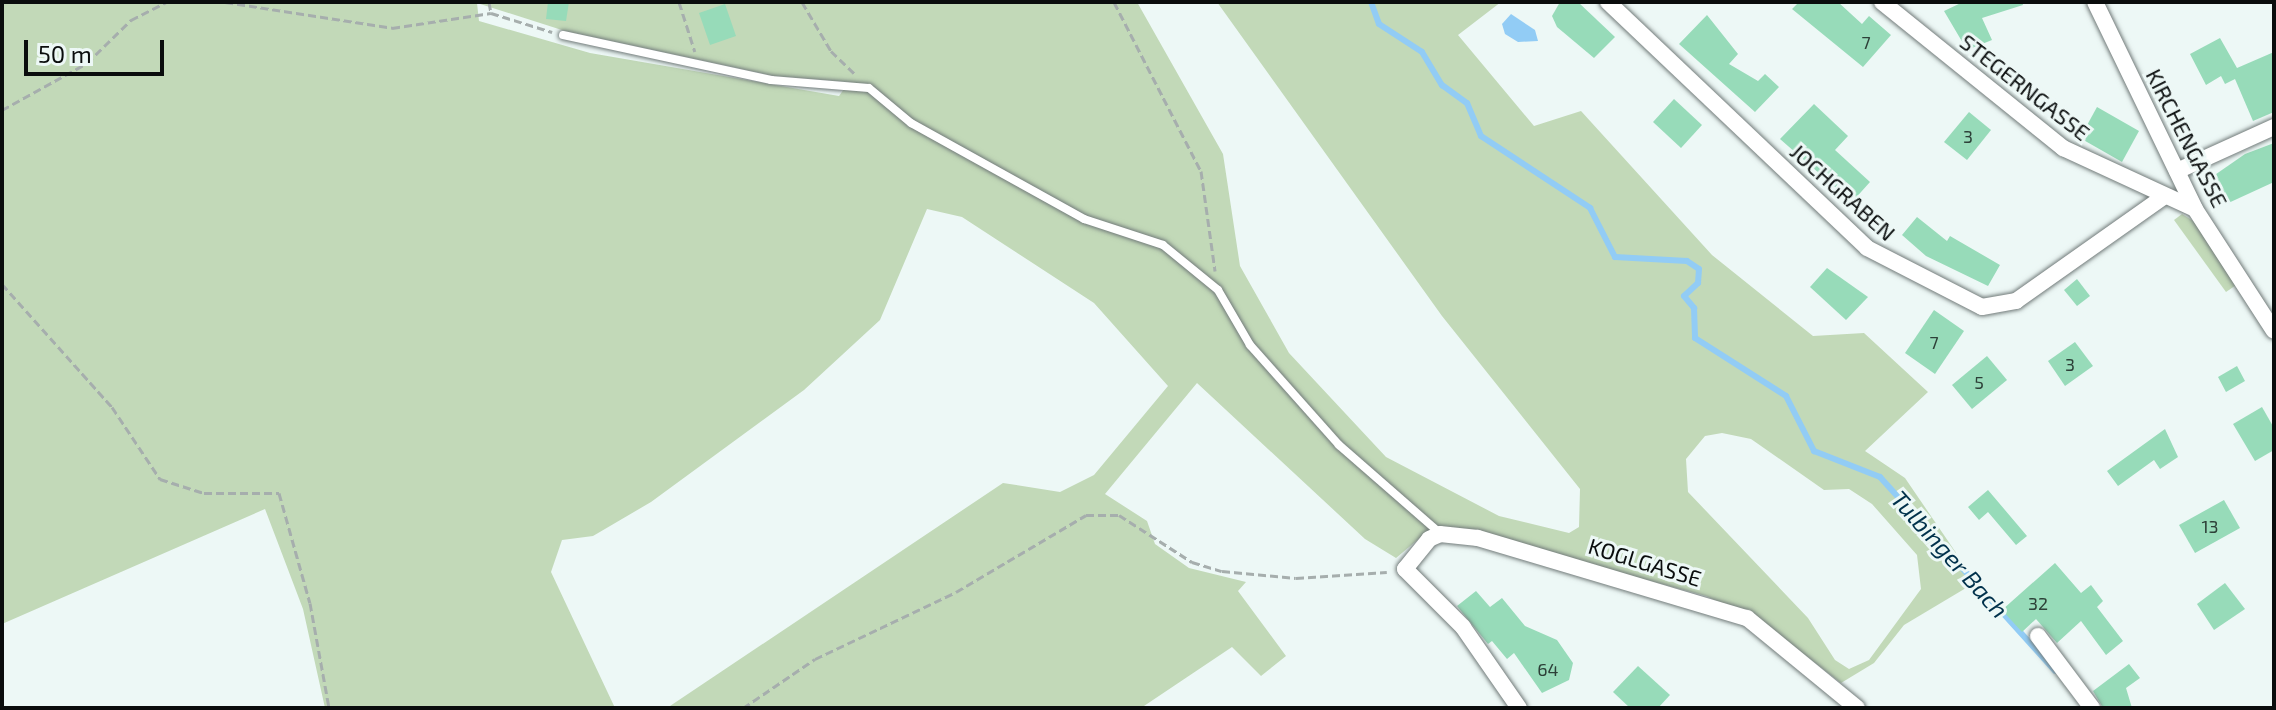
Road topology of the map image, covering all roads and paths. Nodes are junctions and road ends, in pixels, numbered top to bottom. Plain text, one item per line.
1 (166, 2) edge
2 (225, 2) edge
3 (489, 2) edge
4 (679, 2) edge
5 (802, 2) edge
6 (1114, 2) edge
7 (1608, 2) edge
8 (1882, 2) edge
9 (2095, 2) edge
10 (491, 13) junction
11 (563, 35) joint
12 (699, 63) junction
13 (869, 88) junction
14 (2, 110) edge
15 (2274, 127) edge
16 (2177, 171) junction
17 (2162, 198) junction
18 (2195, 209) junction
19 (2, 284) edge
20 (1218, 290) junction
21 (2274, 331) edge
22 (1440, 534) junction
23 (1405, 569) junction
24 (2038, 636) dead end
25 (329, 708) edge
26 (743, 708) edge
27 (1519, 708) edge
28 (1857, 708) edge
29 (2092, 708) edge

1 - 14 path
2 - 10 path
3 - 10 path
4 - 12 path
5 - 13 path
6 - 20 path
7 - 17 street, JOCHGRABEN
8 - 17 street, STEGERNGASSE
9 - 16 street, KIRCHENGASSE
10 - 11 path
11 - 12 lane
12 - 13 lane
13 - 20 lane
15 - 16 street
16 - 18 street, KIRCHENGASSE
17 - 18 street, STEGERNGASSE
18 - 21 street, KIRCHENGASSE
19 - 25 path
20 - 22 lane
22 - 23 street
22 - 28 street, KOGLGASSE
23 - 26 path
23 - 27 street
24 - 29 street

